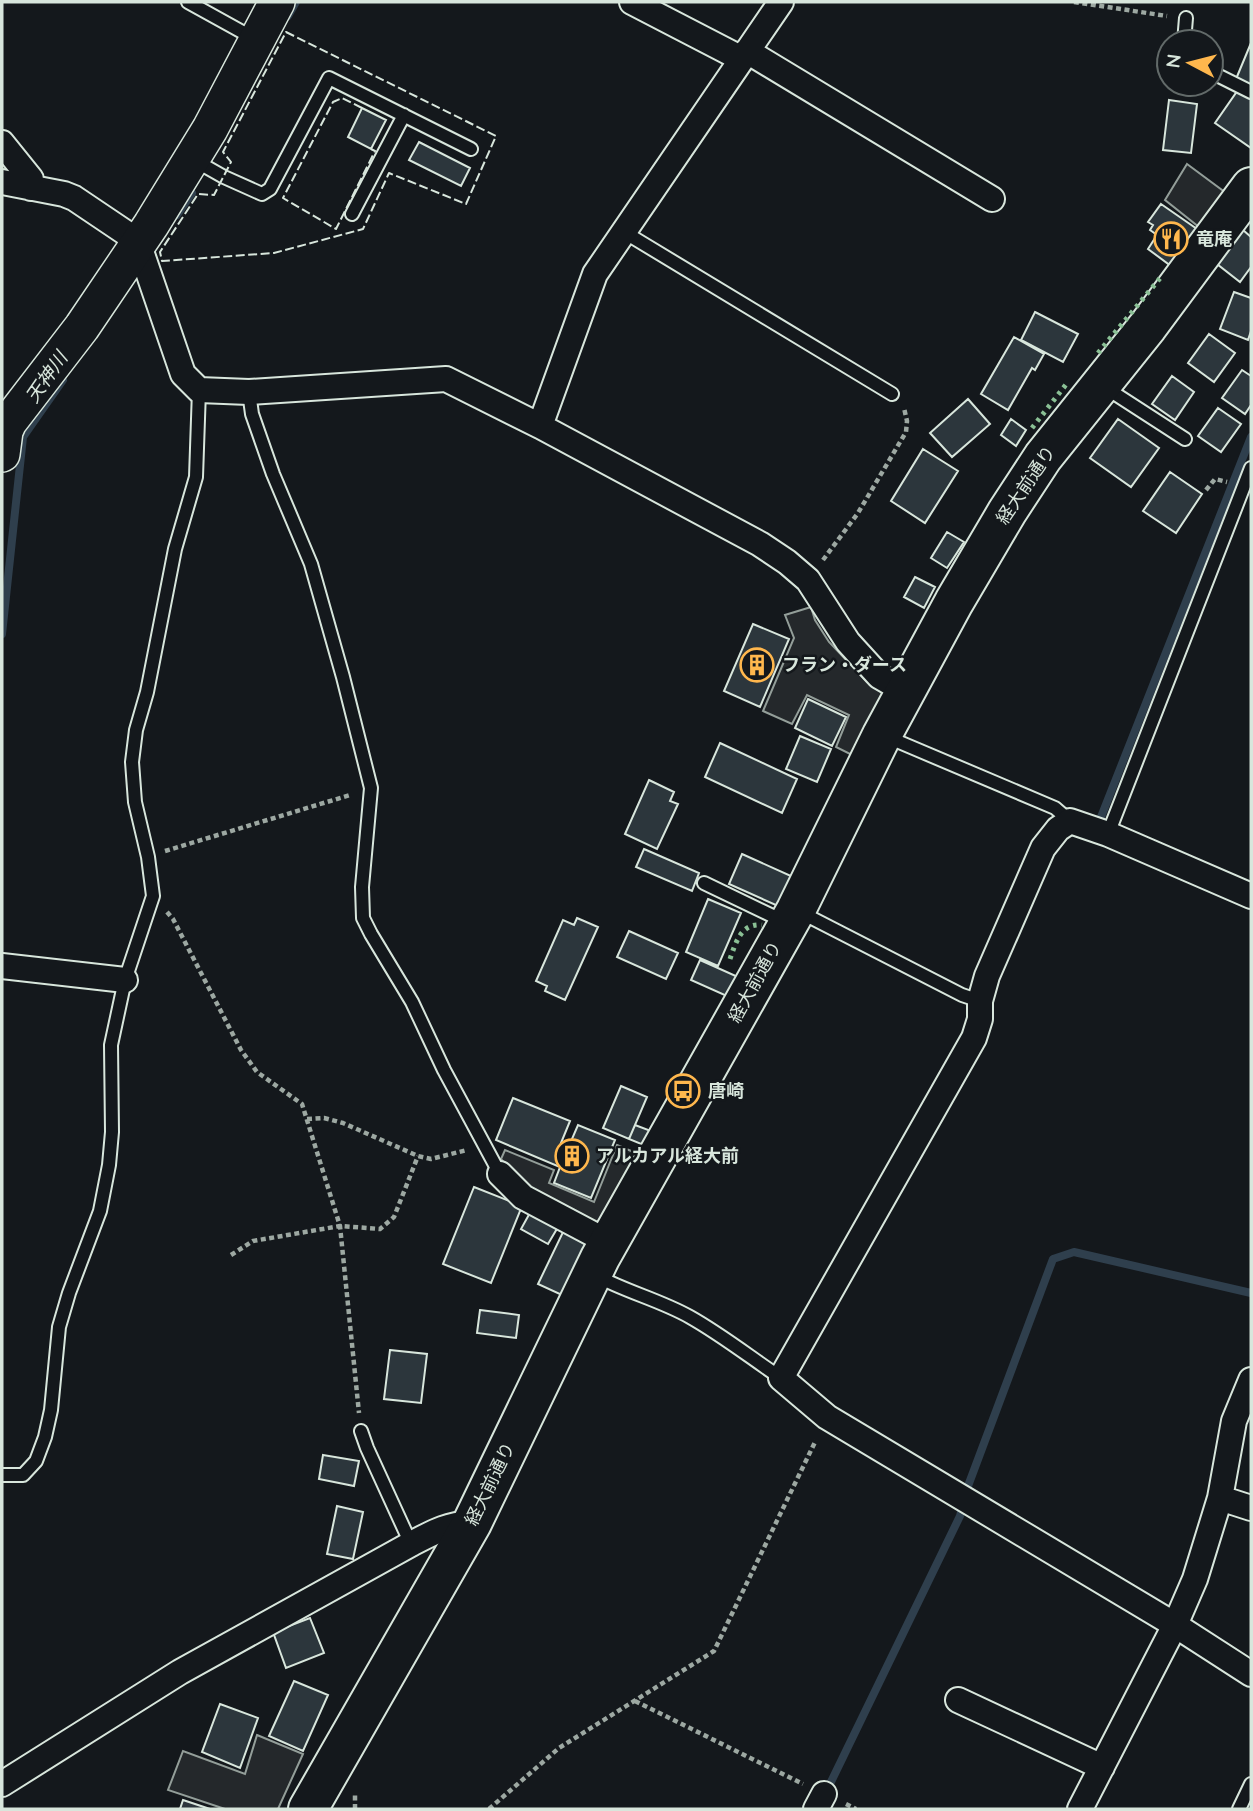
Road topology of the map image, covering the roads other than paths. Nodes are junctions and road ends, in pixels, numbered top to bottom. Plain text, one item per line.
1 (188, 2) edge
2 (276, 2) edge
3 (632, 2) edge
4 (781, 2) edge
5 (1186, 18) road end
6 (1185, 28) edge
7 (256, 40) junction
8 (744, 55) junction
9 (1225, 79) edge
10 (1251, 92) edge
11 (404, 115) junction
12 (2, 142) edge
13 (471, 149) dead end
14 (192, 159) junction
15 (2, 182) edge
16 (1251, 187) edge
17 (31, 188) junction
18 (992, 199) dead end
19 (352, 214) dead end
20 (624, 232) junction
21 (136, 248) junction
22 (1100, 384) junction
23 (199, 390) junction
24 (249, 392) junction
25 (892, 394) road end
26 (540, 426) junction
27 (1185, 439) dead end
28 (2, 454) edge
29 (1251, 468) edge
30 (905, 691) junction
31 (882, 735) junction
32 (1070, 821) junction
33 (1108, 834) junction
34 (704, 883) dead end
35 (1251, 896) edge
36 (792, 917) junction
37 (2, 966) edge
38 (125, 980) junction
39 (979, 1001) junction
40 (500, 1174) joint
41 (600, 1258) junction
42 (781, 1378) junction
43 (1251, 1380) edge
44 (361, 1430) road end
45 (2, 1475) edge
46 (1220, 1498) junction
47 (1251, 1508) edge
48 (472, 1523) junction
49 (411, 1544) junction
50 (1175, 1625) junction
51 (1251, 1674) edge
52 (958, 1700) dead end
53 (1102, 1767) junction
54 (2, 1784) edge
55 (1251, 1784) edge
56 (308, 1809) edge
57 (1080, 1809) edge
58 (1239, 1809) edge

1 - 7 lane
2 - 7 street
3 - 8 street
4 - 8 street
5 - 6 lane
7 - 14 street
8 - 18 street
8 - 20 street
9 - 10 lane
11 - 13 lane
11 - 14 lane
11 - 19 lane
12 - 17 street
14 - 21 street
15 - 17 street
16 - 22 main road, 経大前通り
17 - 21 street
20 - 25 lane
20 - 26 street
21 - 23 street
21 - 28 street
22 - 27 lane
22 - 30 main road, 経大前通り
23 - 24 street
23 - 38 lane
24 - 26 street
24 - 40 lane
26 - 30 street
29 - 33 lane
30 - 31 main road, 経大前通り
31 - 32 lane
31 - 36 main road, 経大前通り
32 - 33 street
32 - 39 street
33 - 35 street
34 - 36 lane
36 - 39 lane
36 - 41 main road, 経大前通り
37 - 38 street
38 - 45 lane
39 - 42 street
40 - 41 street
41 - 42 lane
41 - 48 main road, 経大前通り
42 - 50 street
43 - 46 street
44 - 49 lane
46 - 47 street
46 - 50 street
48 - 49 street
48 - 56 main road, 経大前通り
49 - 54 street
50 - 51 street
50 - 53 street
52 - 53 street
53 - 57 street
55 - 58 lane

